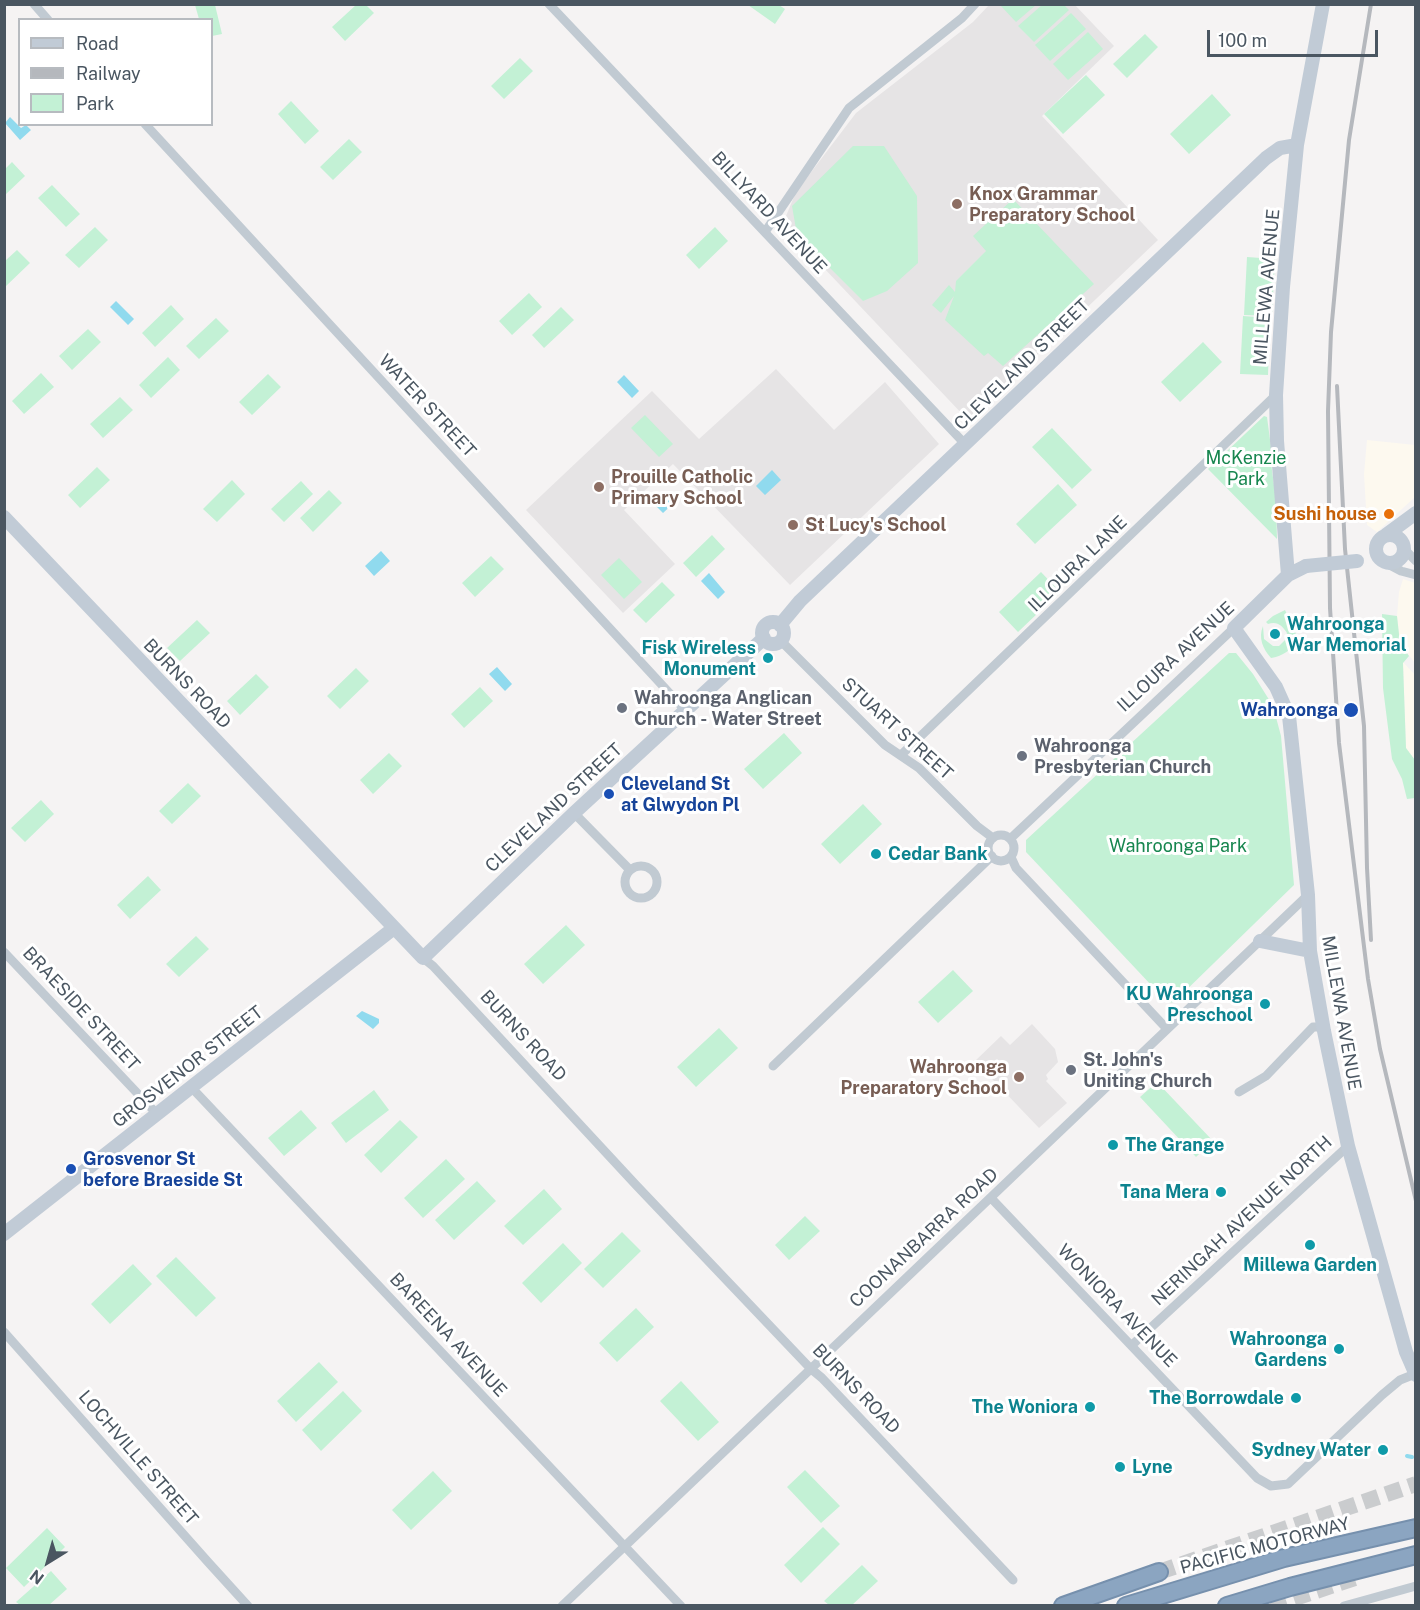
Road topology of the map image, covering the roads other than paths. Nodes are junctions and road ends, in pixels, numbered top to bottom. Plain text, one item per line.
1 (34, 4) edge
2 (549, 4) edge
3 (975, 4) edge
4 (1323, 4) edge
5 (46, 18) edge
6 (146, 126) edge
7 (1297, 145) junction
8 (765, 232) junction
9 (1276, 395) junction
10 (965, 444) junction
11 (1413, 515) edge
12 (4, 517) edge
13 (1386, 535) junction
14 (1404, 547) junction
15 (1382, 559) junction
16 (1416, 561) edge
17 (1288, 575) junction
18 (1416, 575) edge
19 (780, 625) junction
20 (1234, 628) junction
21 (764, 638) junction
22 (781, 641) junction
23 (685, 710) junction
24 (901, 755) junction
25 (574, 813) junction
26 (993, 838) junction
27 (1010, 839) junction
28 (992, 856) junction
29 (1011, 857) junction
30 (630, 870) dead end
31 (1308, 895) junction
32 (394, 928) junction
33 (1260, 941) junction
34 (1310, 951) junction
35 (4, 952) edge
36 (423, 958) junction
37 (1323, 1027) junction
38 (1167, 1029) junction
39 (773, 1066) dead end
40 (191, 1087) junction
41 (1239, 1092) dead end
42 (157, 1114) junction
43 (1348, 1146) junction
44 (991, 1198) junction
45 (4, 1234) edge
46 (4, 1332) edge
47 (1132, 1345) junction
48 (810, 1368) junction
49 (1415, 1374) edge
50 (1416, 1528) edge
51 (624, 1546) junction
52 (1416, 1555) edge
53 (1159, 1572) tunnel mouth
54 (1013, 1580) dead end
55 (1416, 1586) edge
56 (248, 1605) edge
57 (562, 1605) edge
58 (681, 1605) edge
59 (1063, 1605) edge
60 (1126, 1605) edge
61 (1227, 1605) edge
62 (1344, 1605) edge

1 - 5 street
2 - 8 street, BILLYARD AVENUE
3 - 8 street
4 - 7 street, MILLEWA AVENUE
6 - 23 street, WATER STREET
7 - 9 street, MILLEWA AVENUE
7 - 10 street, CLEVELAND STREET
8 - 10 street, BILLYARD AVENUE
9 - 17 street, MILLEWA AVENUE
9 - 24 street, ILLOURA LANE
10 - 19 street, CLEVELAND STREET
11 - 13 street
11 - 14 street
12 - 32 street, BURNS ROAD
13 - 14 street
13 - 15 street
14 - 15 street
14 - 16 street
15 - 17 street, ILLOURA AVENUE, bridge
15 - 18 street
17 - 20 street, ILLOURA AVENUE
19 - 21 street
19 - 22 street
20 - 27 street, ILLOURA AVENUE
20 - 31 street, MILLEWA AVENUE
21 - 22 street
21 - 23 street, CLEVELAND STREET
22 - 24 street, STUART STREET
23 - 25 street, CLEVELAND STREET
24 - 26 street, STUART STREET
25 - 30 street
25 - 36 street, CLEVELAND STREET
26 - 27 street
26 - 28 street
27 - 29 street
28 - 29 street
28 - 39 street
29 - 38 street
31 - 33 street, COONANBARRA ROAD
31 - 34 street, MILLEWA AVENUE
32 - 36 street, BURNS ROAD
32 - 40 street, GROSVENOR STREET
33 - 34 street
33 - 38 street, COONANBARRA ROAD
34 - 37 street, MILLEWA AVENUE
35 - 42 street, BRAESIDE STREET
36 - 48 street, BURNS ROAD
37 - 41 street
37 - 43 street, MILLEWA AVENUE
38 - 44 street, COONANBARRA ROAD
40 - 42 street, GROSVENOR STREET
40 - 51 street, BAREENA AVENUE
42 - 45 street, GROSVENOR STREET
43 - 47 street, NERINGAH AVENUE NORTH
43 - 49 street, MILLEWA AVENUE
44 - 47 street, WONIORA AVENUE
44 - 48 street, COONANBARRA ROAD
46 - 56 street, LOCHVILLE STREET
47 - 49 street, WONIORA AVENUE
48 - 51 street, COONANBARRA ROAD
48 - 54 street, BURNS ROAD
50 - 60 highway, PACIFIC MOTORWAY
51 - 57 street, COONANBARRA ROAD
51 - 58 street, BAREENA AVENUE
52 - 61 highway
53 - 59 highway
55 - 62 street

